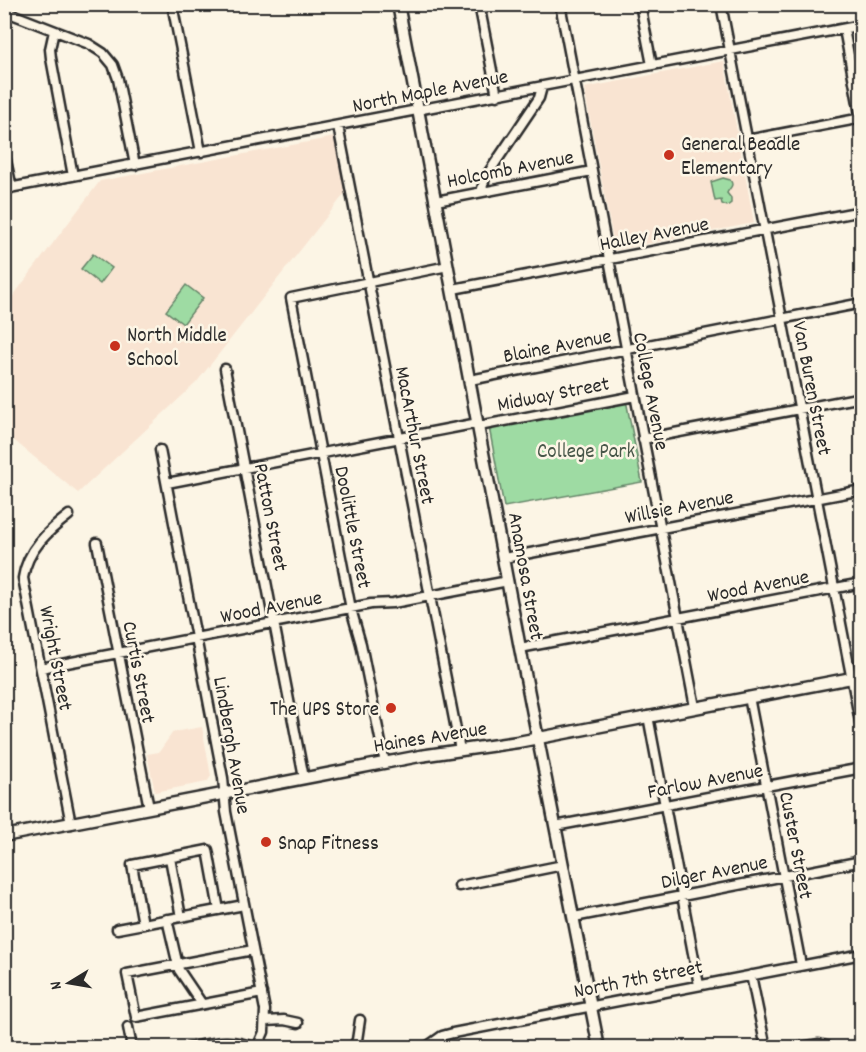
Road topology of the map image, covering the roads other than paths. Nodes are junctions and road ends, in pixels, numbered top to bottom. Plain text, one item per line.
1 (172, 4) edge
2 (398, 4) edge
3 (479, 4) edge
4 (560, 4) edge
5 (640, 4) edge
6 (721, 4) edge
7 (4, 11) edge
8 (861, 25) edge
9 (844, 29) junction
10 (54, 31) junction
11 (730, 50) junction
12 (652, 65) junction
13 (575, 81) junction
14 (543, 87) junction
15 (496, 96) junction
16 (418, 111) junction
17 (861, 120) edge
18 (338, 126) junction
19 (747, 140) junction
20 (4, 151) edge
21 (201, 152) junction
22 (135, 165) junction
23 (592, 171) junction
24 (73, 176) junction
25 (8, 189) edge
26 (481, 192) junction
27 (436, 201) junction
28 (861, 211) edge
29 (764, 230) junction
30 (608, 260) junction
31 (448, 266) junction
32 (369, 282) junction
33 (453, 289) junction
34 (861, 303) edge
35 (782, 320) junction
36 (626, 350) junction
37 (225, 369) dead end
38 (470, 380) junction
39 (635, 396) junction
40 (861, 397) edge
41 (798, 409) junction
42 (478, 424) junction
43 (399, 437) junction
44 (643, 439) junction
45 (160, 450) dead end
46 (321, 453) junction
47 (244, 468) junction
48 (167, 483) junction
49 (861, 490) edge
50 (816, 498) junction
51 (69, 514) dead end
52 (660, 528) junction
53 (97, 543) dead end
54 (504, 558) junction
55 (508, 581) junction
56 (861, 583) edge
57 (833, 588) junction
58 (429, 597) junction
59 (351, 609) junction
60 (678, 619) junction
61 (274, 623) junction
62 (196, 638) junction
63 (520, 648) junction
64 (118, 653) junction
65 (41, 668) junction
66 (856, 677) edge
67 (749, 697) junction
68 (695, 707) junction
69 (648, 716) junction
70 (861, 732) edge
71 (538, 738) junction
72 (460, 750) junction
73 (385, 763) junction
74 (861, 768) edge
75 (304, 778) junction
76 (767, 786) junction
77 (225, 794) junction
78 (665, 806) junction
79 (149, 808) junction
80 (71, 824) junction
81 (555, 826) junction
82 (4, 836) edge
83 (170, 858) junction
84 (861, 861) edge
85 (563, 865) junction
86 (784, 876) junction
87 (459, 886) dead end
88 (682, 896) junction
89 (244, 905) junction
90 (219, 910) junction
91 (574, 916) junction
92 (181, 917) junction
93 (167, 919) junction
94 (143, 924) junction
95 (117, 929) dead end
96 (253, 950) junction
97 (861, 954) edge
98 (177, 965) junction
99 (801, 965) junction
100 (751, 975) junction
101 (699, 985) junction
102 (262, 993) junction
103 (202, 1004) junction
104 (591, 1006) junction
105 (360, 1020) dead end
106 (266, 1021) junction
107 (298, 1023) dead end
108 (128, 1027) dead end
109 (200, 1046) edge
110 (132, 1047) edge
111 (187, 1047) edge
112 (256, 1047) edge
113 (353, 1047) edge
114 (425, 1047) edge
115 (599, 1047) edge
116 (765, 1047) edge
117 (795, 1047) edge
118 (832, 1047) edge

1 - 21 street
2 - 16 main road, Anamosa Street
3 - 15 street
4 - 13 street, College Avenue
5 - 12 street
6 - 11 street, Van Buren Street
7 - 10 street
8 - 9 street, North Maple Avenue
9 - 11 street, North Maple Avenue
9 - 17 street
10 - 22 street
10 - 24 street
11 - 12 street, North Maple Avenue
11 - 19 street, Van Buren Street
12 - 13 street, North Maple Avenue
13 - 14 street, North Maple Avenue
13 - 23 street, College Avenue
14 - 15 street, North Maple Avenue
14 - 26 street
15 - 16 street, North Maple Avenue
16 - 18 street, North Maple Avenue
16 - 27 main road, Anamosa Street
17 - 19 street
18 - 21 street, North Maple Avenue
18 - 32 street, MacArthur Street
19 - 29 street, Van Buren Street
20 - 25 street
21 - 22 street, North Maple Avenue
22 - 24 street, North Maple Avenue
23 - 26 street, Holcomb Avenue
23 - 30 street, College Avenue
24 - 25 street, North Maple Avenue
26 - 27 street, Holcomb Avenue
27 - 31 main road, Anamosa Street
28 - 29 street, Halley Avenue
29 - 30 street, Halley Avenue
29 - 35 street, Van Buren Street
30 - 33 street, Halley Avenue
30 - 36 street, College Avenue
31 - 32 street
31 - 33 main road, Anamosa Street
32 - 43 street, MacArthur Street
32 - 46 street, Doolittle Street
33 - 38 main road, Anamosa Street
34 - 35 street, Blaine Avenue
35 - 36 street, Blaine Avenue
35 - 41 street, Van Buren Street
36 - 38 street, Blaine Avenue
36 - 39 street, College Avenue
37 - 47 street, Patton Street
38 - 42 main road, Anamosa Street
39 - 42 street, Midway Street
39 - 44 street, College Avenue
40 - 41 street
41 - 44 street
41 - 50 street, Van Buren Street
42 - 43 street, Midway Street
42 - 54 main road, Anamosa Street
43 - 46 street, Midway Street
43 - 58 street, MacArthur Street
44 - 52 street, College Avenue
45 - 48 street, Lindbergh Avenue
46 - 47 street, Midway Street
46 - 59 street, Doolittle Street
47 - 48 street, Midway Street
47 - 61 street, Patton Street
48 - 62 street, Lindbergh Avenue
49 - 50 street, Willsie Avenue
50 - 52 street, Willsie Avenue
50 - 57 street, Van Buren Street
51 - 65 street, Wright Street
52 - 54 street, Willsie Avenue
52 - 60 street, College Avenue
53 - 64 street, Curtis Street
54 - 55 main road, Anamosa Street
55 - 58 street, Wood Avenue
55 - 63 main road, Anamosa Street
56 - 57 street, Wood Avenue
57 - 60 street, Wood Avenue
57 - 66 street, Van Buren Street
58 - 59 street, Wood Avenue
58 - 72 street, MacArthur Street
59 - 61 street, Wood Avenue
59 - 73 street, Doolittle Street
60 - 63 street, Wood Avenue
60 - 68 street, College Avenue
61 - 62 street, Wood Avenue
61 - 75 street, Patton Street
62 - 64 street, Wood Avenue
62 - 77 street, Lindbergh Avenue
63 - 71 main road, Anamosa Street
64 - 65 street, Wood Avenue
64 - 79 street, Curtis Street
65 - 80 street, Wright Street
66 - 67 main road, Haines Avenue
66 - 70 street, Van Buren Street
67 - 68 main road, Haines Avenue
67 - 76 street, Custer Street
68 - 69 main road, Haines Avenue
69 - 71 main road, Haines Avenue
69 - 78 street
71 - 72 main road, Haines Avenue
71 - 81 main road, Anamosa Street
72 - 73 main road, Haines Avenue
73 - 75 main road, Haines Avenue
74 - 76 street, Farlow Avenue
75 - 77 main road, Haines Avenue
76 - 78 street, Farlow Avenue
76 - 86 street, Custer Street
77 - 79 main road, Haines Avenue
77 - 89 street, Lindbergh Avenue
78 - 81 street, Farlow Avenue
78 - 88 street
79 - 80 main road, Haines Avenue
80 - 82 main road, Haines Avenue
81 - 85 main road, Anamosa Street
83 - 90 street
83 - 92 street
83 - 94 street
84 - 86 street, Dilger Avenue
85 - 87 street
85 - 91 main road, Anamosa Street
86 - 88 street, Dilger Avenue
86 - 99 street, Custer Street
88 - 91 street, Dilger Avenue
88 - 101 street
89 - 90 street
89 - 96 street, Lindbergh Avenue
90 - 92 street
91 - 104 main road, Anamosa Street
92 - 93 street
93 - 94 street
93 - 98 street
94 - 95 street
96 - 98 street
96 - 102 street, Lindbergh Avenue
97 - 99 street, North 7th Street
98 - 103 street
98 - 103 street
99 - 100 street, North 7th Street
100 - 101 street, North 7th Street
100 - 116 street
101 - 104 street, North 7th Street
102 - 103 street
102 - 106 street, Lindbergh Avenue
104 - 114 street, North 7th Street
104 - 115 main road, Anamosa Street
105 - 113 street
106 - 107 street
106 - 112 street, Lindbergh Avenue
108 - 110 street
109 - 111 street
109 - 112 street
117 - 118 street

